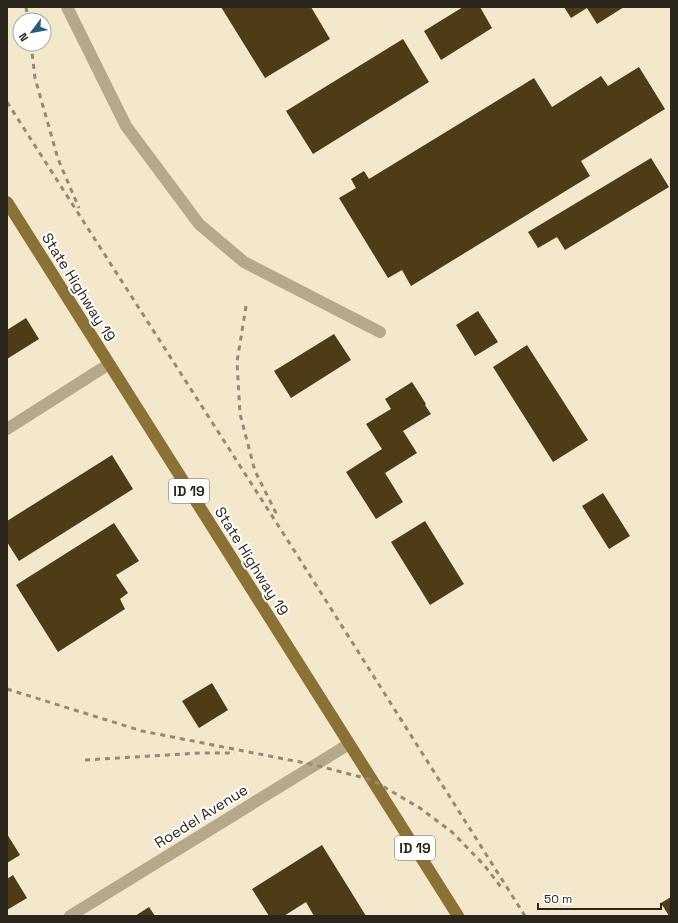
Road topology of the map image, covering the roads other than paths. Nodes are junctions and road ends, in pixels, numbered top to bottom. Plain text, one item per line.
1 (67, 7) edge
2 (7, 202) edge
3 (380, 332) dead end
4 (109, 364) junction
5 (7, 429) edge
6 (349, 744) junction
7 (70, 916) edge
8 (458, 916) edge

1 - 3 street
2 - 4 main road, State Highway 19 / ID 19
4 - 5 street
4 - 6 main road, State Highway 19 / ID 19
6 - 7 street, Roedel Avenue
6 - 8 main road, State Highway 19 / ID 19

